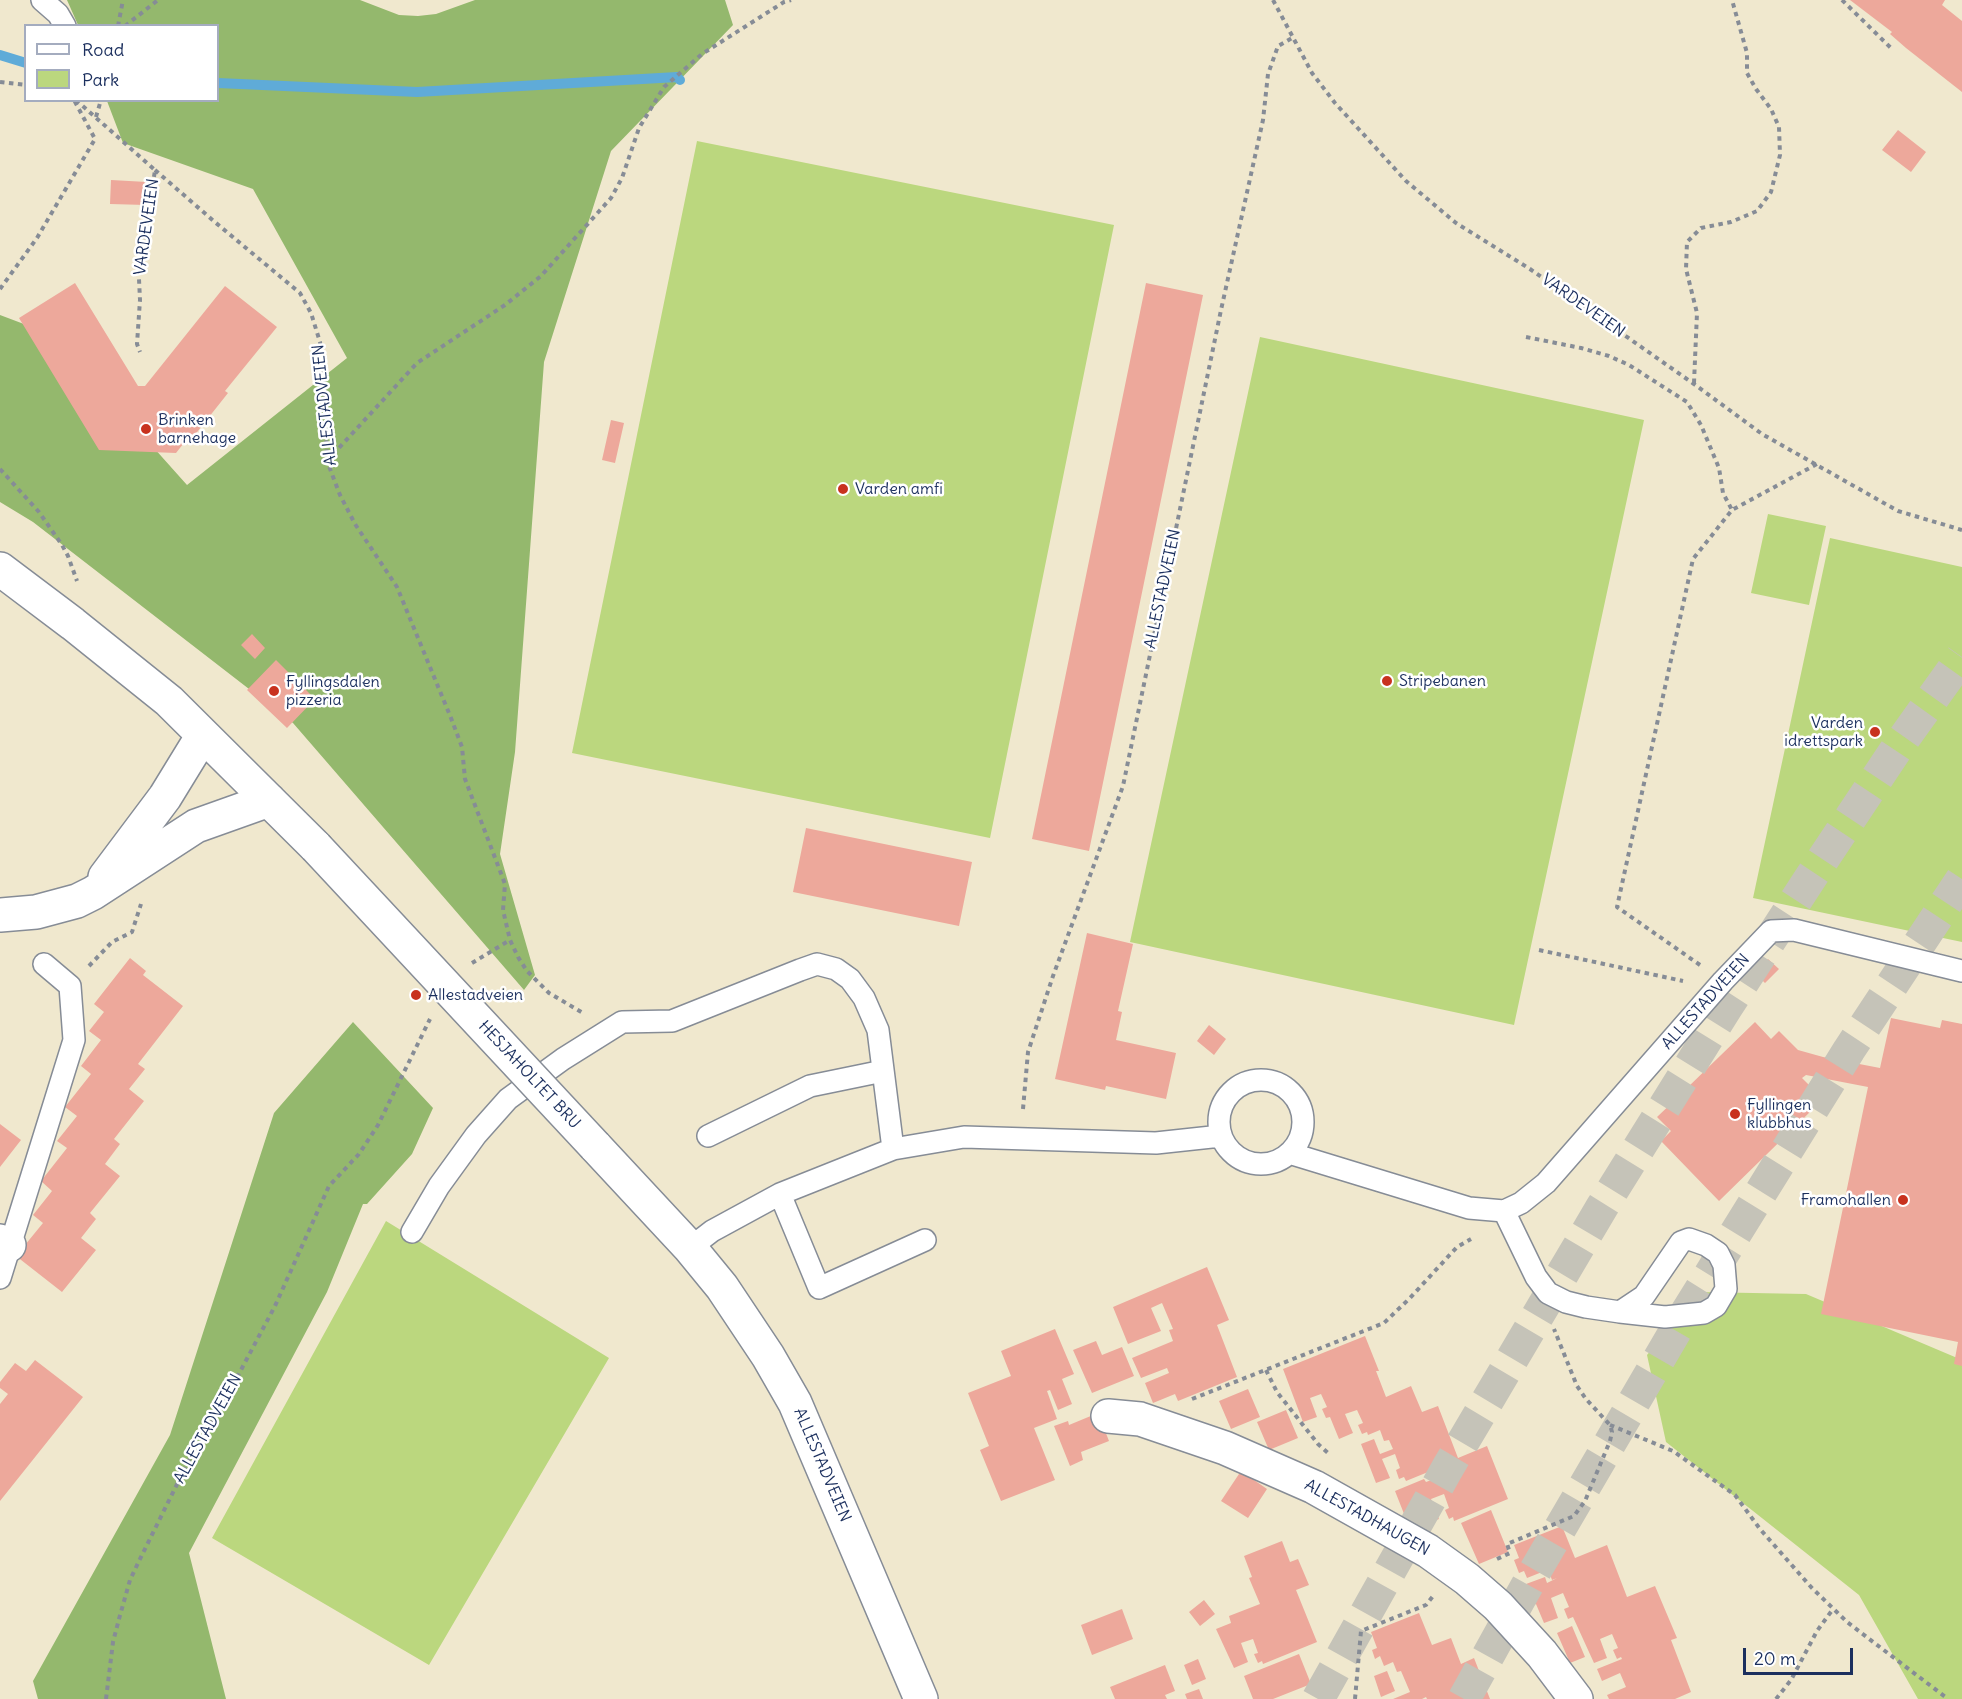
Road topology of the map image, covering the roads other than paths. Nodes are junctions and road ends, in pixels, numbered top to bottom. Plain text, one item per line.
1 (42, 0) edge
2 (64, 24) edge
3 (0, 569) edge
4 (203, 735) junction
5 (269, 800) junction
6 (93, 893) junction
7 (0, 915) edge
8 (44, 964) dead end
9 (1962, 971) edge
10 (883, 1071) junction
11 (708, 1136) dead end
12 (1221, 1136) junction
13 (595, 1146) joint
14 (893, 1149) junction
15 (1289, 1153) junction
16 (780, 1194) junction
17 (1504, 1211) junction
18 (412, 1232) dead end
19 (925, 1240) dead end
20 (4, 1243) edge
21 (690, 1248) junction
22 (0, 1278) edge
23 (1620, 1312) junction
24 (1108, 1416) dead end
25 (921, 1699) edge
26 (1576, 1699) edge

1 - 2 lane
3 - 4 main road
4 - 5 main road
4 - 6 main road
5 - 6 main road
5 - 13 main road, HESJAHOLTET BRU, bridge
6 - 7 main road
8 - 20 lane
9 - 17 lane, ALLESTADVEIEN
10 - 11 lane
10 - 14 lane
10 - 18 lane
12 - 14 lane
12 - 15 lane
12 - 15 lane
13 - 21 main road, ALLESTADVEIEN
14 - 16 lane
15 - 17 lane
16 - 19 lane
16 - 21 lane
17 - 23 lane
20 - 22 lane
21 - 25 main road, ALLESTADVEIEN
23 - 23 lane
24 - 26 main road, ALLESTADHAUGEN

